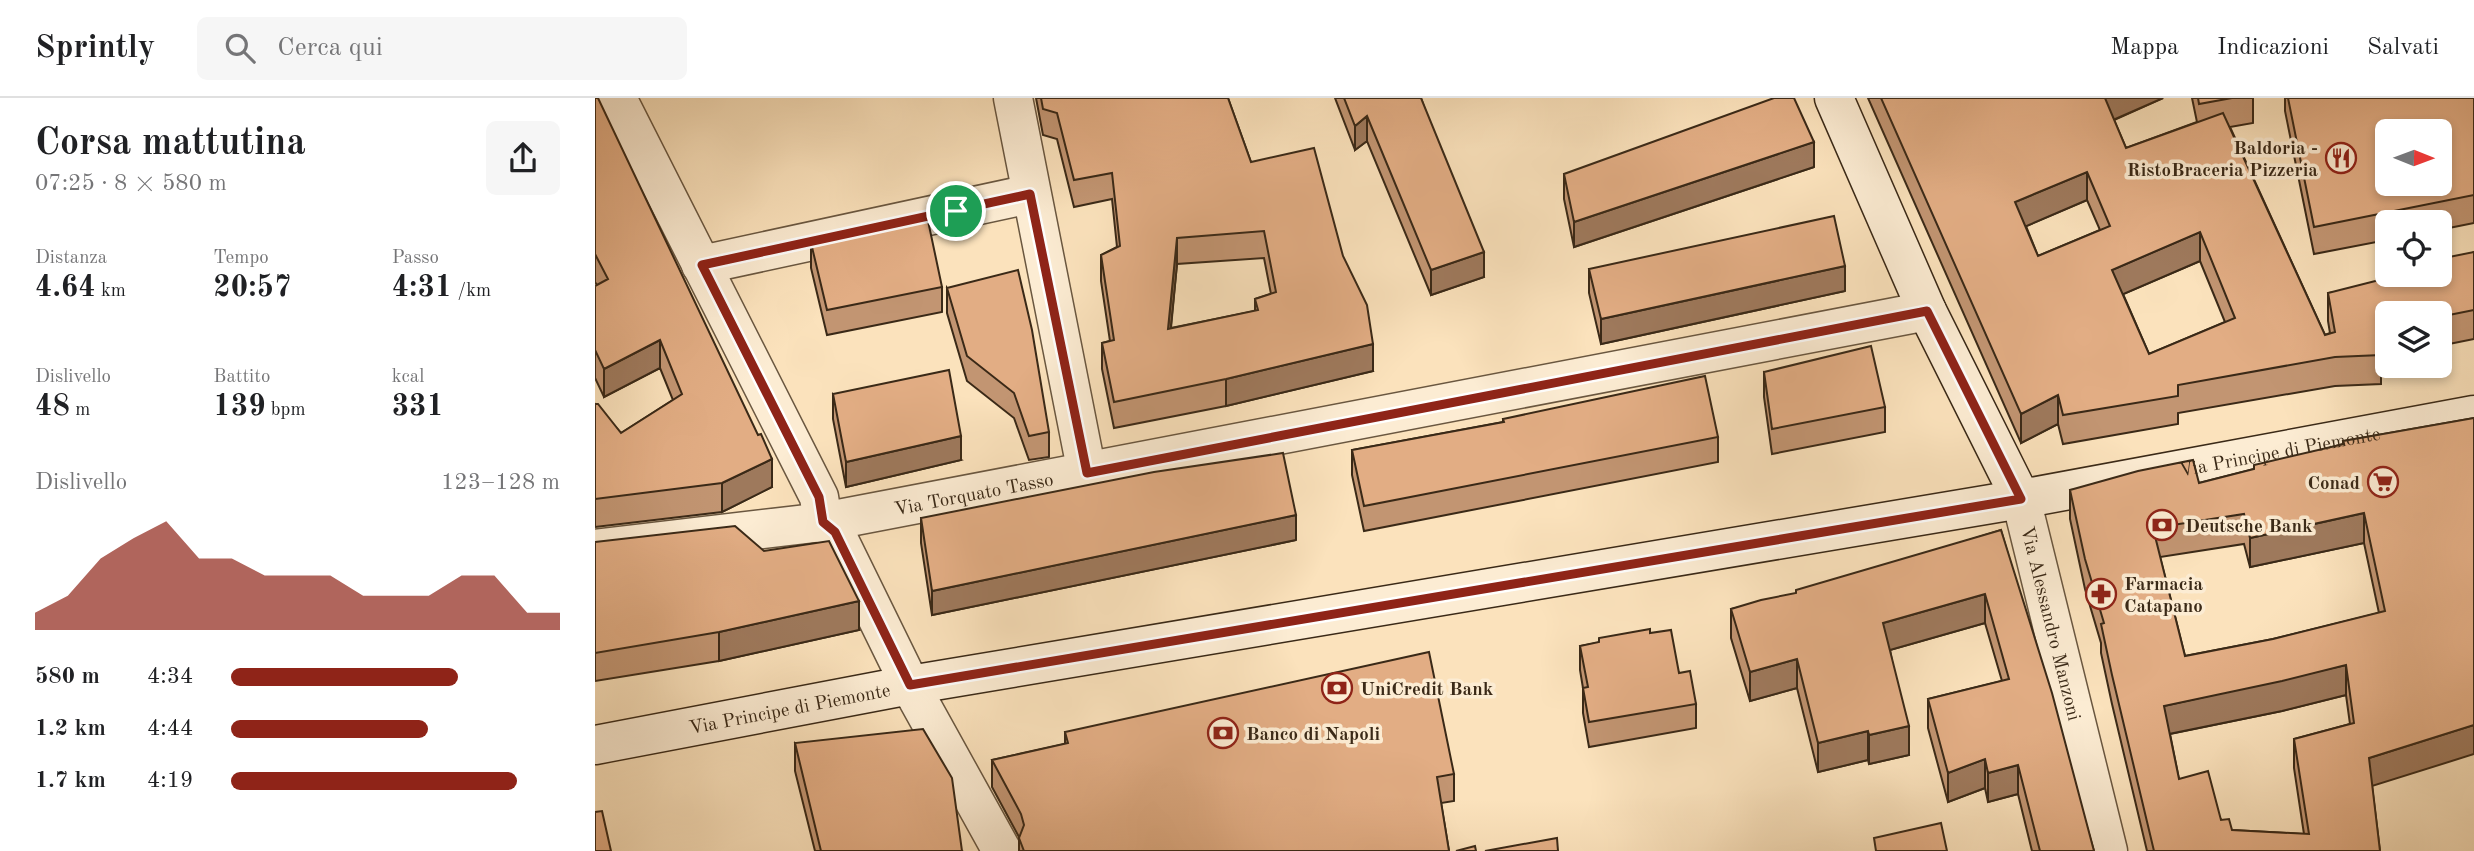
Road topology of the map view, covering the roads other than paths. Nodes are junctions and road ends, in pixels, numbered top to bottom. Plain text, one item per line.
1 (617, 98) edge
2 (1013, 98) edge
3 (1834, 98) edge
4 (1030, 194) junction
5 (702, 265) junction
6 (1927, 311) junction
7 (2474, 415) edge
8 (1087, 473) junction
9 (2021, 499) junction
10 (823, 522) junction
11 (595, 549) edge
12 (910, 685) junction
13 (595, 745) edge
14 (1002, 851) edge
15 (2108, 851) edge

1 - 5 street
2 - 4 street
3 - 6 street, Via Alessandro Manzoni
4 - 5 street
4 - 8 street
5 - 10 street
6 - 8 street, Via Torquato Tasso
6 - 9 street, Via Alessandro Manzoni
7 - 9 street, Via Principe di Piemonte
8 - 10 street, Via Torquato Tasso
9 - 12 street, Via Principe di Piemonte
9 - 15 street, Via Alessandro Manzoni
10 - 11 street, Via Torquato Tasso
10 - 12 street
12 - 13 street, Via Principe di Piemonte
12 - 14 street

